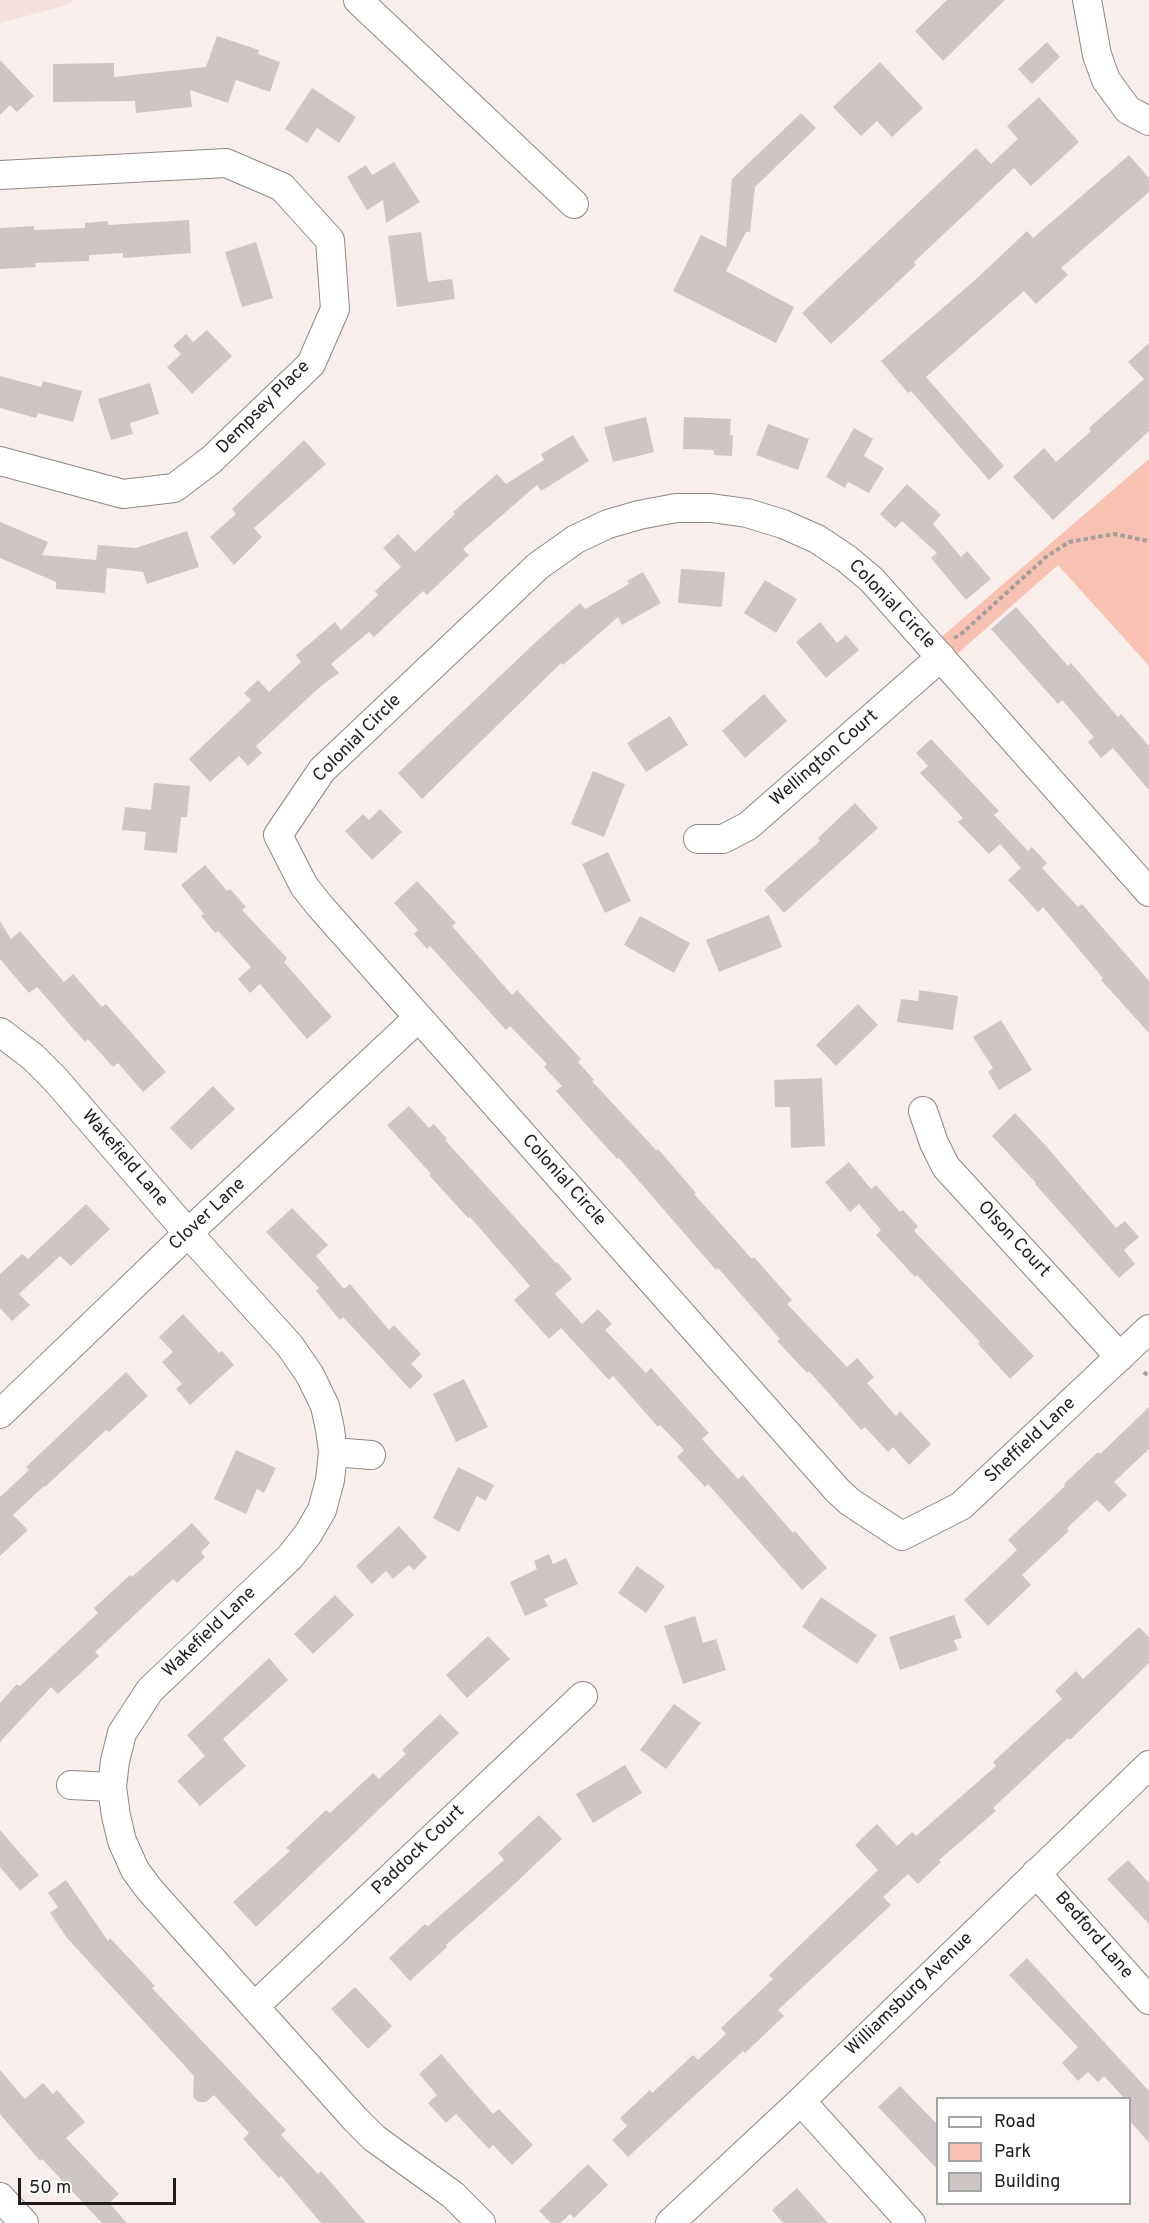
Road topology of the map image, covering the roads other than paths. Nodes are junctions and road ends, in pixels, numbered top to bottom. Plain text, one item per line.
1 (358, 0) edge
2 (1087, 0) edge
3 (1149, 121) edge
4 (0, 175) edge
5 (574, 204) dead end
6 (0, 461) edge
7 (939, 654) junction
8 (698, 839) dead end
9 (1149, 892) edge
10 (418, 1017) junction
11 (0, 1032) edge
12 (922, 1111) dead end
13 (188, 1233) junction
14 (1149, 1329) edge
15 (1132, 1364) junction
16 (0, 1414) edge
17 (333, 1452) junction
18 (372, 1455) dead end
19 (902, 1536) joint
20 (583, 1696) dead end
21 (1149, 1765) edge
22 (71, 1785) dead end
23 (112, 1787) junction
24 (1036, 1873) junction
25 (1149, 2000) edge
26 (255, 2006) junction
27 (801, 2101) junction
28 (0, 2197) edge
29 (24, 2223) edge
30 (481, 2223) edge
31 (670, 2223) edge
32 (911, 2223) edge

1 - 5 street
2 - 3 street
4 - 6 street, Dempsey Place
7 - 8 street, Wellington Court
7 - 9 street, Colonial Circle
7 - 10 street, Colonial Circle
10 - 13 street, Clover Lane
10 - 19 street, Colonial Circle
11 - 13 street, Wakefield Lane
12 - 15 street, Olson Court
13 - 16 street, Clover Lane
13 - 17 street, Wakefield Lane
14 - 15 street, Sheffield Lane
15 - 19 street, Sheffield Lane
17 - 18 street
17 - 23 street, Wakefield Lane
20 - 26 street, Paddock Court
21 - 24 street, Williamsburg Avenue
22 - 23 street
23 - 26 street, Wakefield Lane
24 - 25 street, Bedford Lane
24 - 27 street, Williamsburg Avenue
26 - 30 street, Wakefield Lane
27 - 31 street, Williamsburg Avenue
27 - 32 street
28 - 29 street

